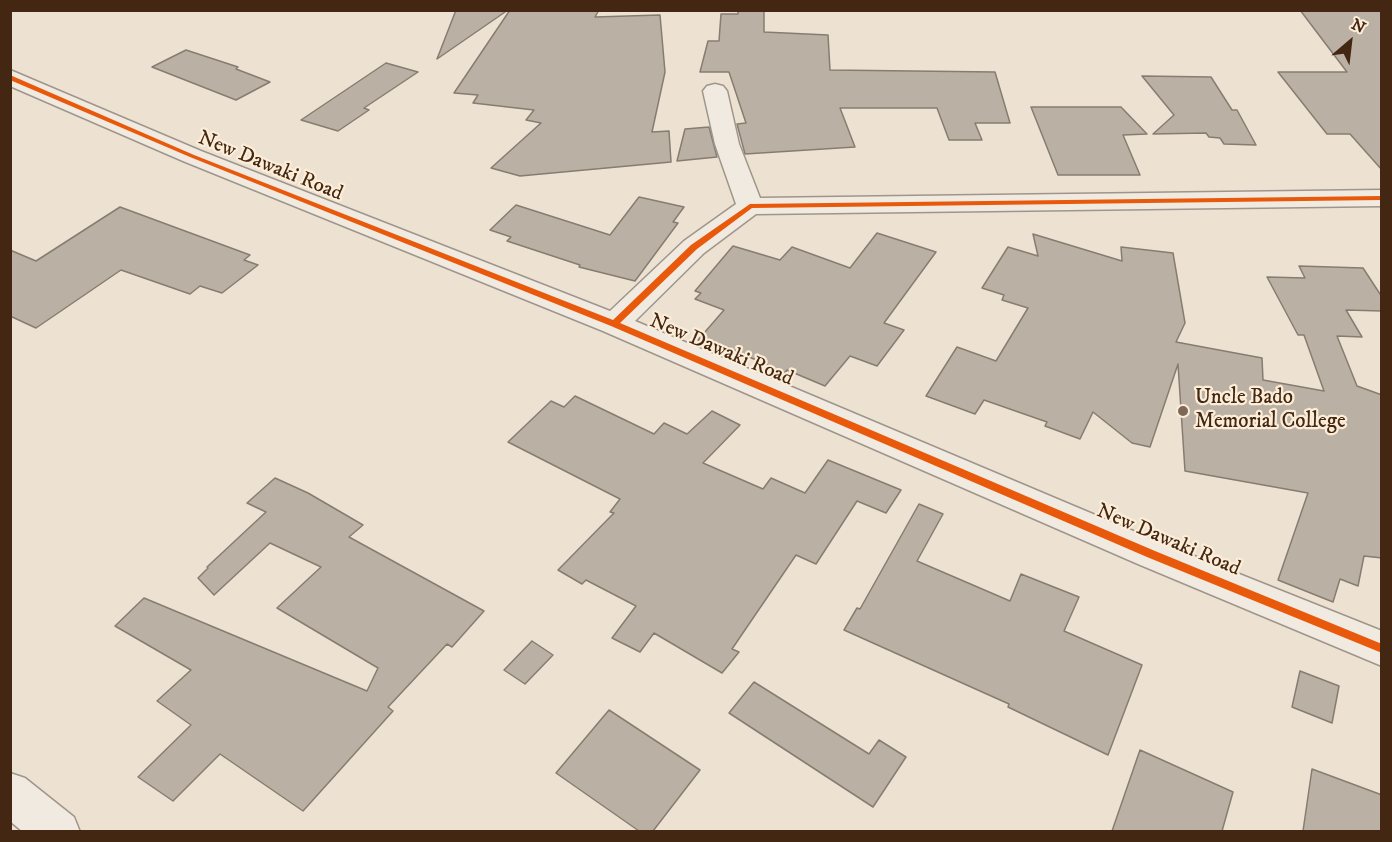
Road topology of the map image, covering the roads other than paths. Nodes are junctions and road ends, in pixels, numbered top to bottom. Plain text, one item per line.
1 (10, 77) edge
2 (715, 92) dead end
3 (1382, 198) edge
4 (750, 206) junction
5 (614, 324) junction
6 (1382, 649) edge
7 (10, 793) edge
8 (58, 831) edge

1 - 5 street, New Dawaki Road
2 - 4 street
3 - 4 street
4 - 5 street
5 - 6 street, New Dawaki Road
7 - 8 street

